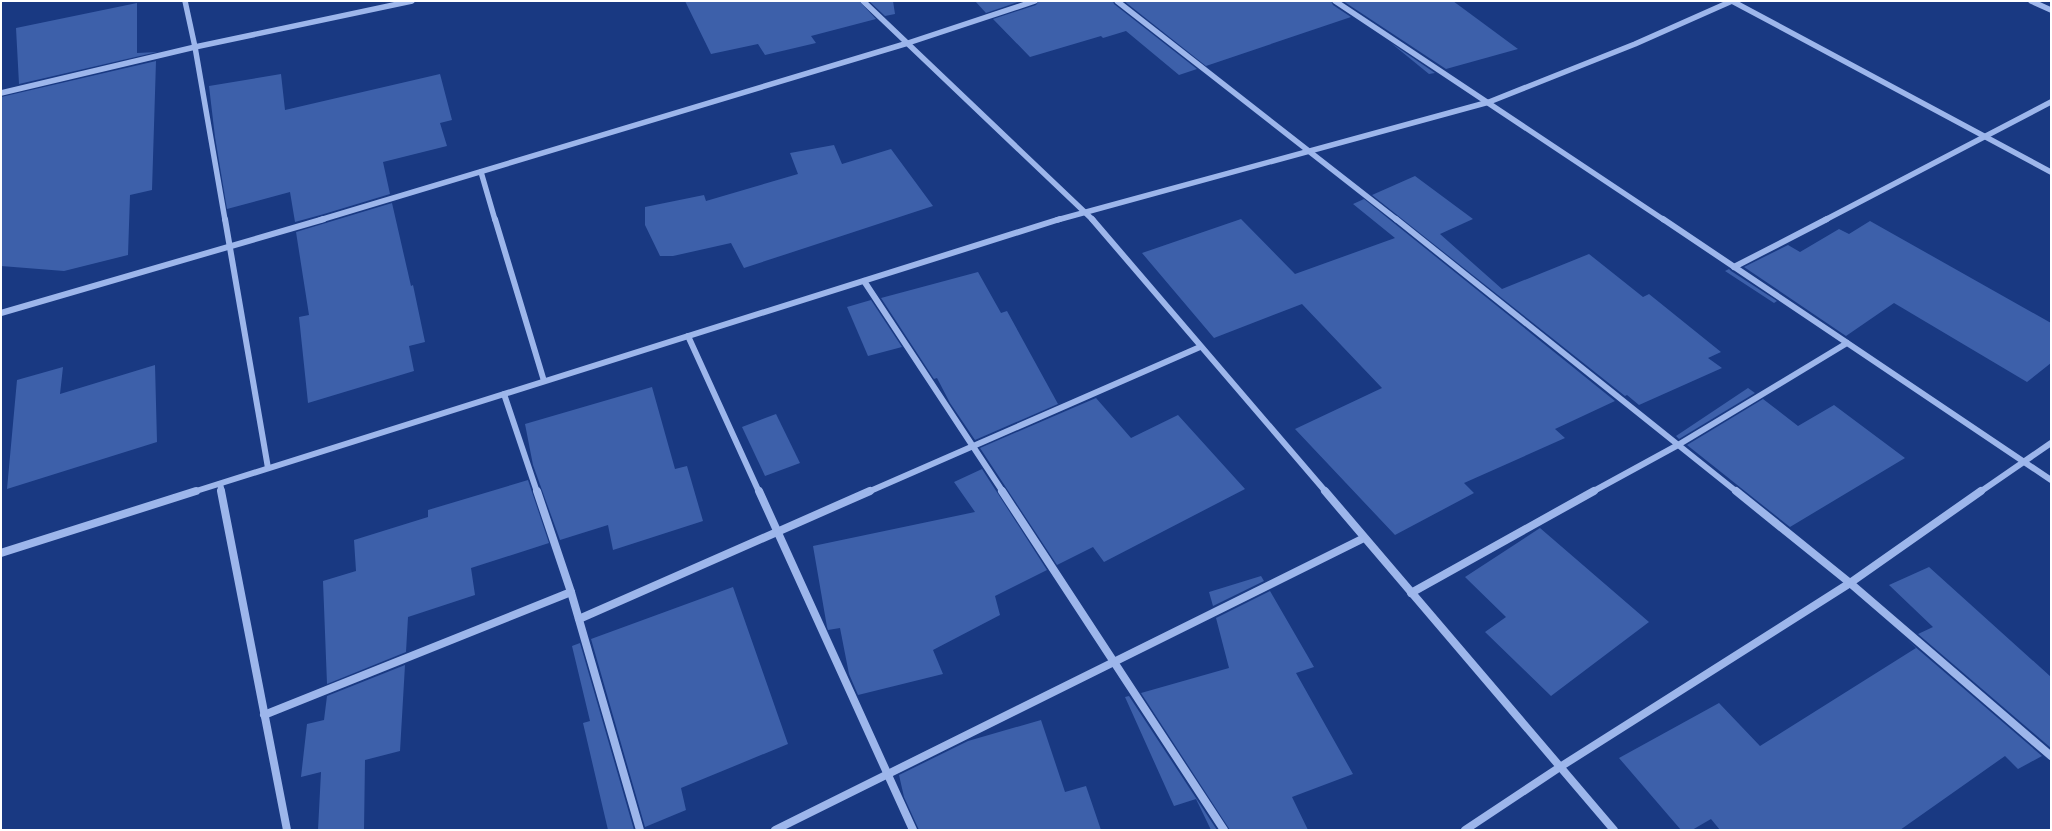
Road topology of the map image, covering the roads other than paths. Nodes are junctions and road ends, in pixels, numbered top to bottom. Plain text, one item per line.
1 (185, 1) edge
2 (412, 1) edge
3 (863, 1) edge
4 (1035, 1) edge
5 (1116, 1) edge
6 (1335, 1) edge
7 (1732, 1) edge
8 (2031, 1) edge
9 (2051, 10) edge
10 (908, 43) junction
11 (195, 46) junction
12 (1, 93) edge
13 (1489, 102) junction
14 (2051, 102) edge
15 (1984, 135) junction
16 (1310, 150) junction
17 (481, 172) junction
18 (2051, 172) edge
19 (1085, 211) junction
20 (230, 247) junction
21 (1734, 266) junction
22 (864, 281) junction
23 (1, 313) edge
24 (688, 336) junction
25 (1847, 342) junction
26 (1200, 347) junction
27 (544, 381) junction
28 (504, 394) junction
29 (2051, 443) edge
30 (1678, 445) junction
31 (973, 447) junction
32 (2023, 461) junction
33 (268, 468) junction
34 (2051, 480) edge
35 (220, 484) junction
36 (778, 532) junction
37 (1364, 538) junction
38 (1, 553) edge
39 (1850, 583) junction
40 (571, 592) junction
41 (1411, 593) junction
42 (579, 620) junction
43 (1114, 662) junction
44 (264, 715) junction
45 (2051, 756) edge
46 (1560, 767) junction
47 (888, 774) junction
48 (287, 830) edge
49 (640, 830) edge
50 (775, 830) edge
51 (913, 830) edge
52 (1224, 830) edge
53 (1465, 830) edge
54 (1614, 830) edge

1 - 11 street
2 - 11 street
3 - 10 street
4 - 10 street
5 - 16 street
6 - 13 street
7 - 13 street
7 - 15 street
8 - 9 street
10 - 17 street
10 - 19 street
11 - 12 street
11 - 20 street
13 - 16 street
13 - 21 street
14 - 15 street
15 - 18 street
15 - 21 street
16 - 19 street
16 - 30 street
17 - 20 street
17 - 27 street
19 - 22 street
19 - 26 street
20 - 23 street
20 - 33 street
21 - 25 street
22 - 24 street
22 - 31 street
24 - 27 street
24 - 36 street
25 - 30 street
25 - 32 street
26 - 31 street
26 - 37 street
27 - 28 street
28 - 33 street
28 - 40 street
29 - 32 street
30 - 39 street
30 - 41 street
31 - 36 street
31 - 43 street
32 - 34 street
32 - 39 street
33 - 35 street
35 - 38 street
35 - 44 street
36 - 42 street
36 - 47 street
37 - 41 street
37 - 43 street
39 - 45 street
39 - 46 street
40 - 42 street
40 - 44 street
41 - 46 street
42 - 49 street
43 - 47 street
43 - 52 street
44 - 48 street
46 - 53 street
46 - 54 street
47 - 50 street
47 - 51 street

